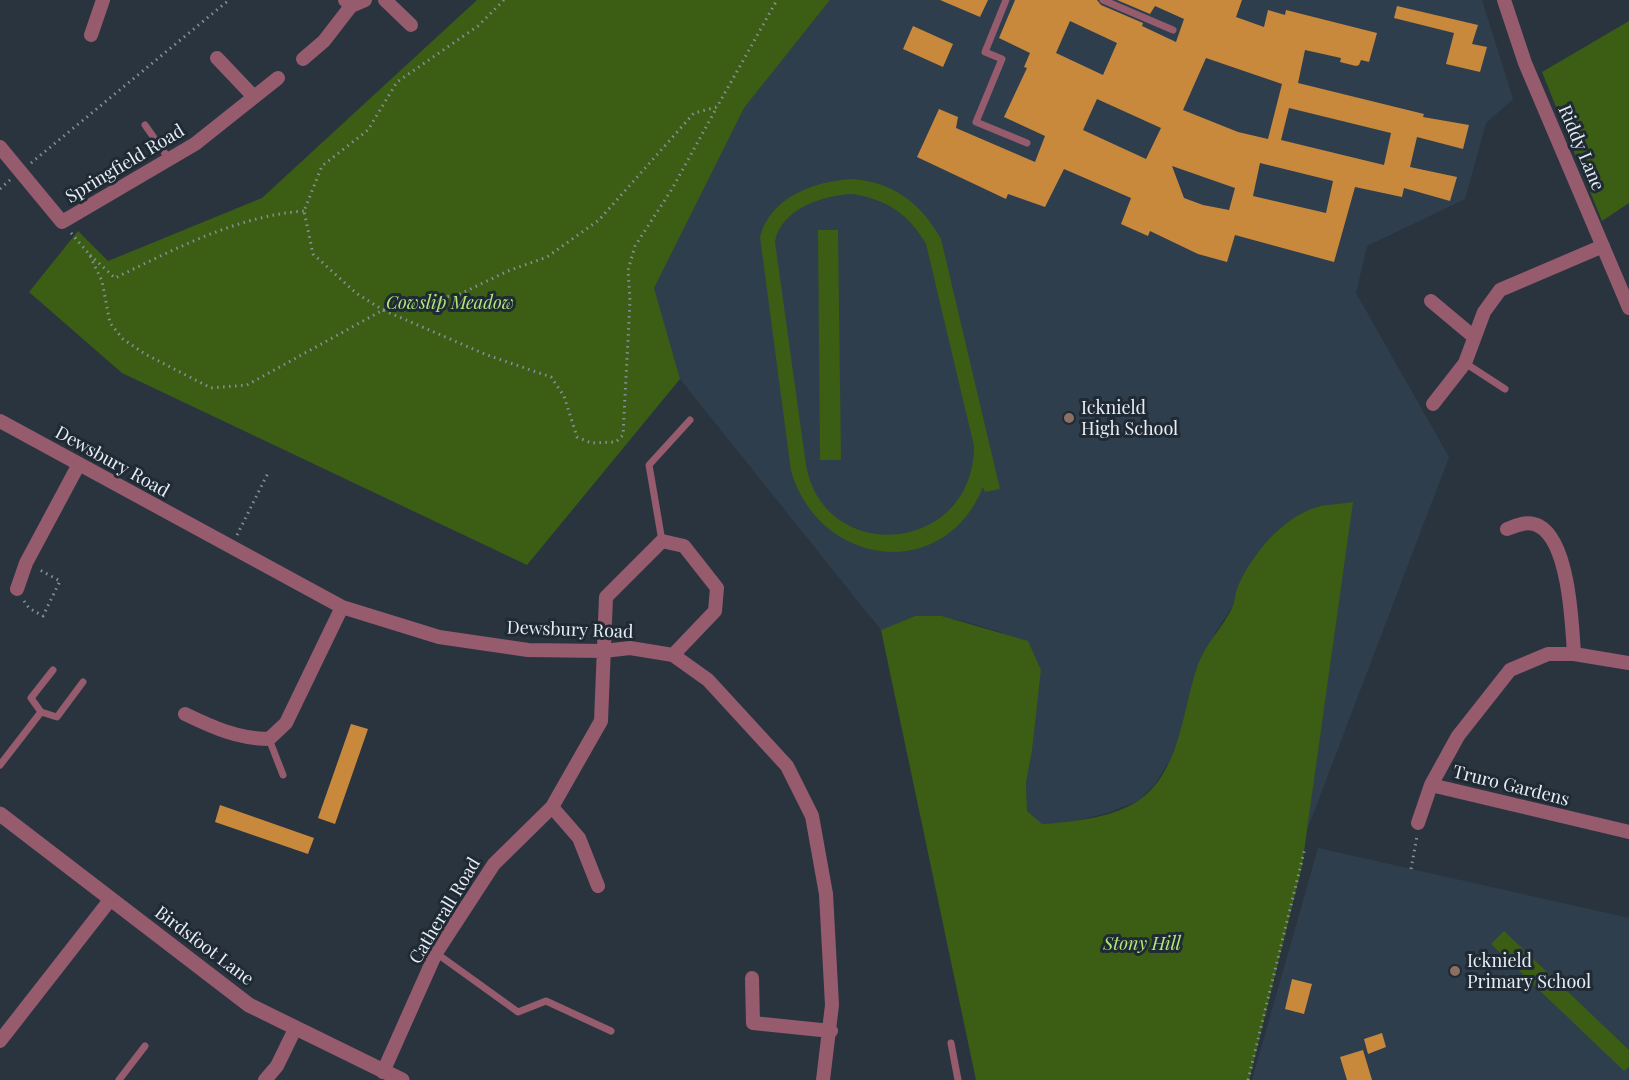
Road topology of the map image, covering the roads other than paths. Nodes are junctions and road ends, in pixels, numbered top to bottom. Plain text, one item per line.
1 (103, 0) edge
2 (365, 0) edge
3 (385, 0) edge
4 (1006, 0) edge
5 (1103, 0) edge
6 (1504, 0) edge
7 (348, 3) edge
8 (411, 25) dead end
9 (1173, 30) dead end
10 (90, 36) dead end
11 (217, 58) dead end
12 (303, 59) dead end
13 (278, 78) dead end
14 (254, 97) junction
15 (145, 125) dead end
16 (1027, 143) dead end
17 (0, 147) edge
18 (169, 159) junction
19 (1603, 246) junction
20 (1627, 299) edge
21 (1431, 301) dead end
22 (1474, 337) junction
23 (1465, 363) junction
24 (1504, 388) dead end
25 (1433, 404) dead end
26 (690, 420) dead end
27 (0, 421) edge
28 (79, 464) junction
29 (1507, 529) dead end
30 (662, 541) junction
31 (17, 589) road end
32 (342, 607) junction
33 (604, 651) junction
34 (1574, 654) junction
35 (673, 655) junction
36 (1629, 663) edge
37 (53, 670) dead end
38 (83, 682) dead end
39 (41, 712) junction
40 (185, 714) dead end
41 (269, 739) junction
42 (0, 765) edge
43 (283, 775) dead end
44 (1431, 785) junction
45 (552, 807) junction
46 (0, 814) edge
47 (1418, 822) road end
48 (1629, 832) edge
49 (598, 886) dead end
50 (110, 900) junction
51 (436, 953) junction
52 (752, 978) dead end
53 (295, 1029) junction
54 (611, 1031) dead end
55 (831, 1031) junction
56 (0, 1041) edge
57 (951, 1043) dead end
58 (145, 1046) dead end
59 (383, 1072) junction
60 (119, 1080) edge
61 (265, 1080) edge
62 (402, 1080) edge
63 (823, 1080) edge
64 (958, 1080) edge

1 - 10 street
2 - 7 street
3 - 8 street
4 - 16 lane
5 - 9 lane
6 - 19 street, Riddy Lane
7 - 12 street
11 - 14 street
13 - 14 street, Springfield Road
14 - 18 street, Springfield Road
15 - 18 lane
17 - 18 street, Springfield Road
19 - 20 street, Riddy Lane
19 - 22 street
21 - 22 street
22 - 23 street
23 - 24 lane
23 - 25 street
26 - 30 lane
27 - 28 street, Dewsbury Road
28 - 31 street
28 - 32 street, Dewsbury Road
29 - 34 street
30 - 33 street, Catherall Road
30 - 35 street
32 - 33 street, Dewsbury Road
32 - 41 street
33 - 35 street, Dewsbury Road
33 - 45 street, Catherall Road
34 - 36 street, Truro Gardens
34 - 44 street, Truro Gardens
35 - 55 street, Dewsbury Road
37 - 39 lane
38 - 39 lane
39 - 42 lane
40 - 41 street
41 - 43 lane
44 - 47 street
44 - 48 street, Truro Gardens
45 - 49 street
45 - 51 street, Catherall Road
46 - 50 street, Birdsfoot Lane
50 - 53 street, Birdsfoot Lane
50 - 56 street
51 - 54 lane
51 - 59 street, Catherall Road
52 - 55 street
53 - 59 street, Birdsfoot Lane
53 - 61 street
55 - 63 street, Dewsbury Road
57 - 64 lane
58 - 60 lane
59 - 62 street, Birdsfoot Lane

